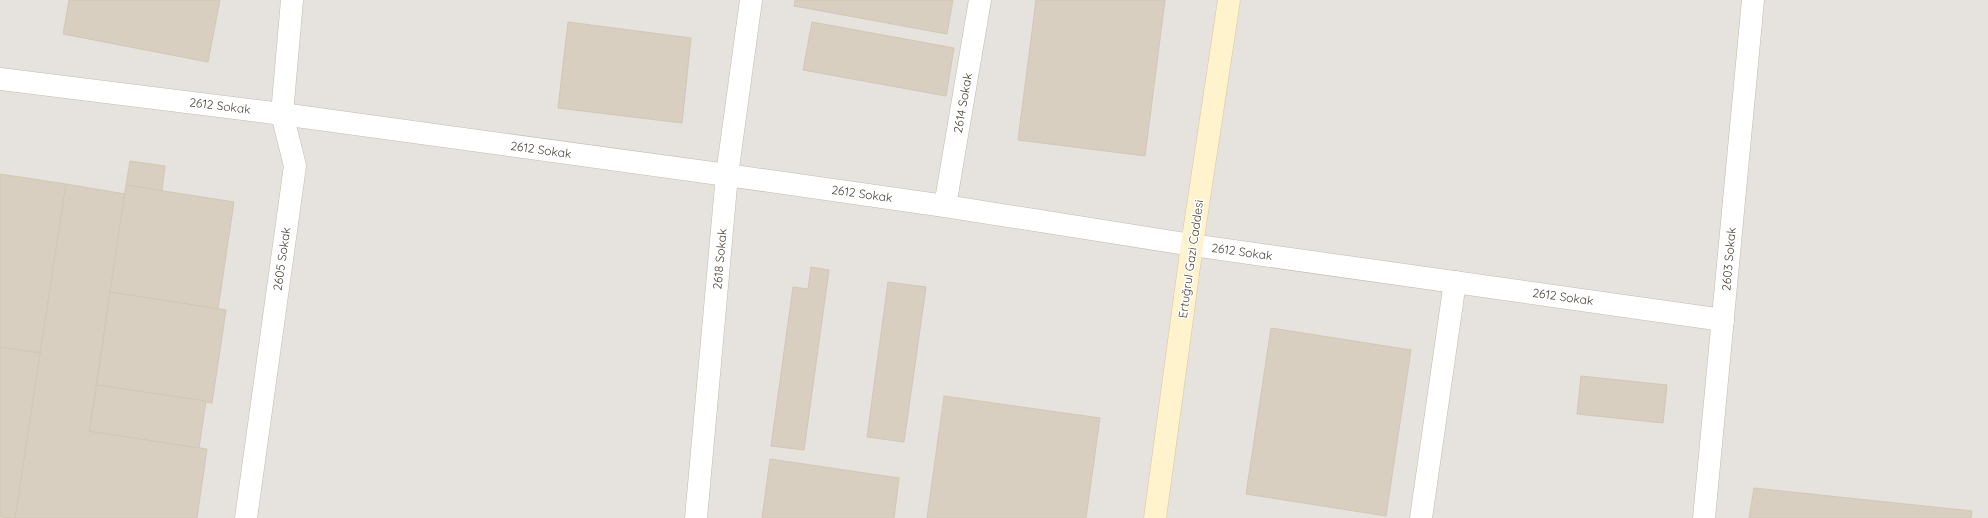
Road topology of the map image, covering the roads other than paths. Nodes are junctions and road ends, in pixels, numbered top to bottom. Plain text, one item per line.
1 (292, 0) edge
2 (751, 0) edge
3 (980, 0) edge
4 (1229, 0) edge
5 (1753, 0) edge
6 (0, 79) edge
7 (282, 114) junction
8 (727, 175) junction
9 (946, 206) junction
10 (1192, 245) junction
11 (1455, 282) junction
12 (1723, 320) junction
13 (246, 518) edge
14 (696, 518) edge
15 (1155, 518) edge
16 (1421, 518) edge
17 (1704, 518) edge

1 - 7 street, 2605 Sokak
2 - 8 street, 2618 Sokak
3 - 9 street, 2614 Sokak
4 - 10 main road, Ertuğrul Gazi Caddesi
5 - 12 street, 2603 Sokak
6 - 7 street, 2612 Sokak
7 - 8 street, 2612 Sokak
7 - 13 street, 2605 Sokak
8 - 9 street, 2612 Sokak
8 - 14 street, 2618 Sokak
9 - 10 street, 2612 Sokak
10 - 11 street, 2612 Sokak
10 - 15 main road, Ertuğrul Gazi Caddesi
11 - 12 street, 2612 Sokak
11 - 16 street
12 - 17 street, 2603 Sokak

